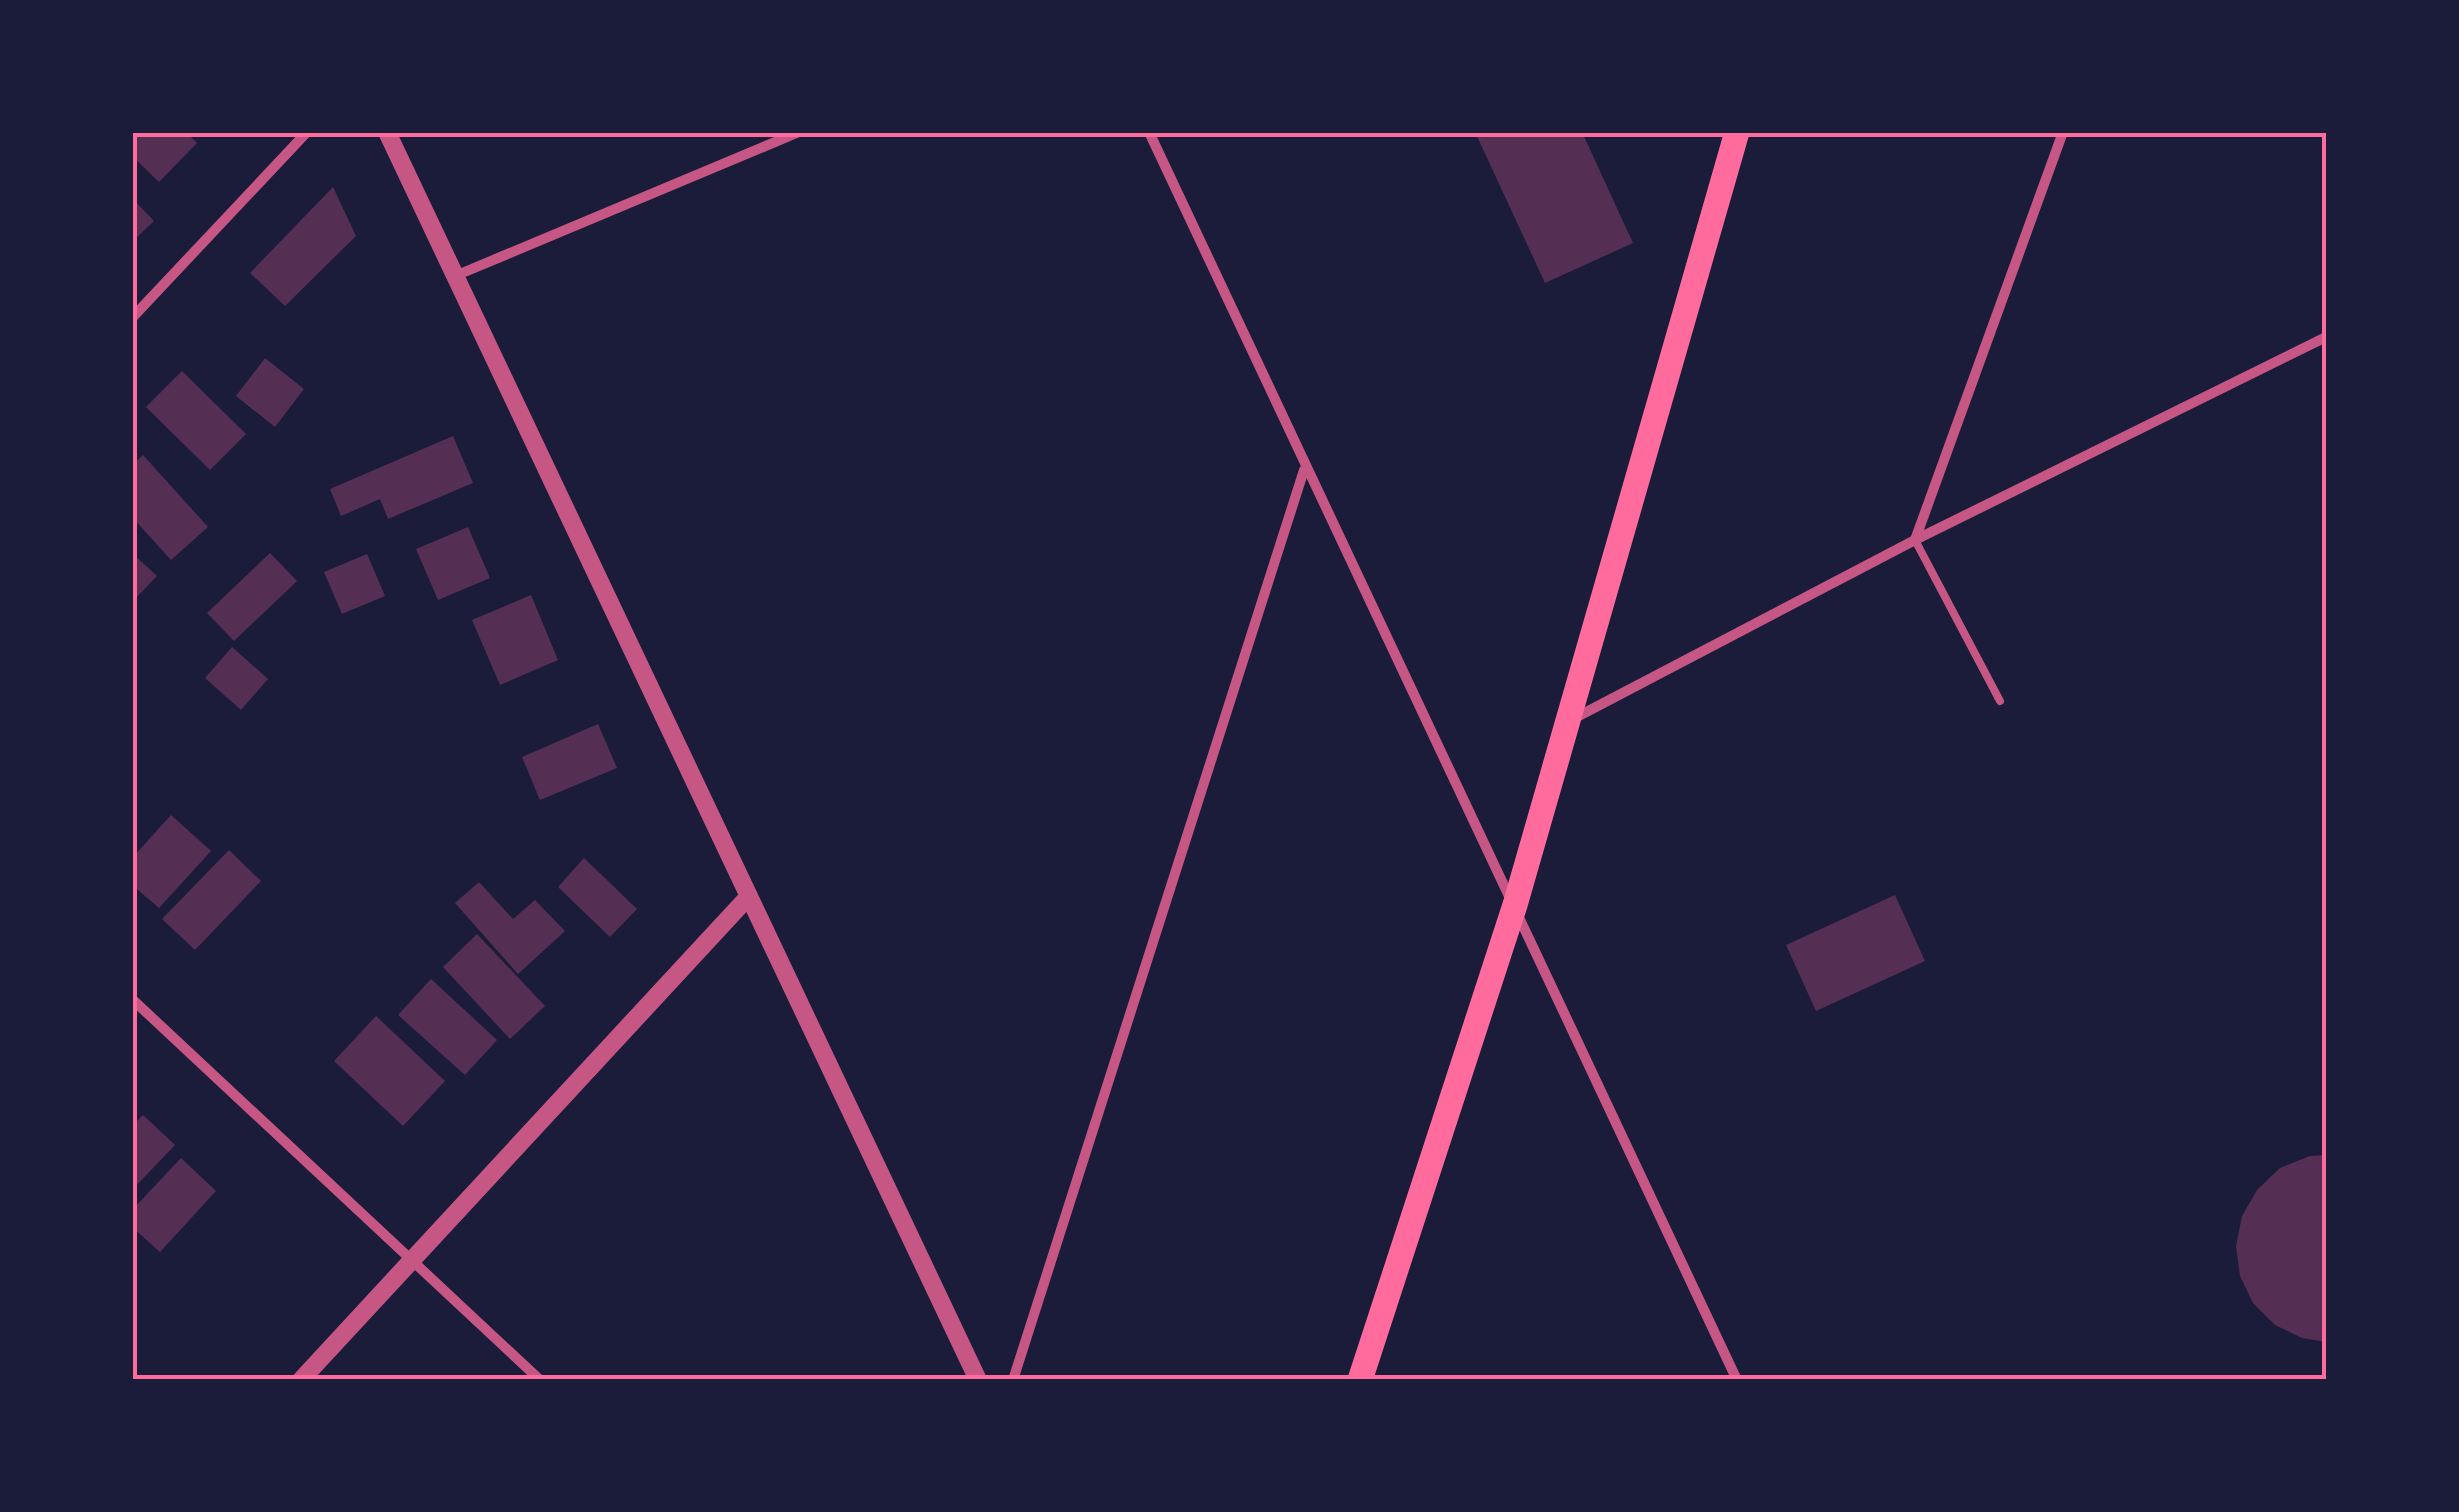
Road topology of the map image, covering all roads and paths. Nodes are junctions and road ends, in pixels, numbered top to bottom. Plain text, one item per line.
1 (308, 132) edge
2 (387, 132) edge
3 (799, 132) edge
4 (1149, 132) edge
5 (1737, 132) edge
6 (2063, 132) edge
7 (455, 276) junction
8 (132, 318) edge
9 (2326, 338) edge
10 (1305, 469) junction
11 (1915, 540) junction
12 (2000, 702) dead end
13 (1567, 722) junction
14 (748, 896) junction
15 (1515, 905) junction
16 (132, 999) edge
17 (412, 1260) junction
18 (301, 1380) edge
19 (540, 1380) edge
20 (978, 1380) edge
21 (1012, 1380) edge
22 (1360, 1380) edge
23 (1738, 1380) edge

1 - 8 street
2 - 7 street
3 - 7 street
4 - 10 street
5 - 13 main road
6 - 11 street
7 - 14 street
9 - 11 street
10 - 15 street
10 - 21 street
11 - 12 lane
11 - 13 street
13 - 15 main road
14 - 17 street
14 - 20 street
15 - 22 main road
15 - 23 street
16 - 17 street
17 - 18 street
17 - 19 street

